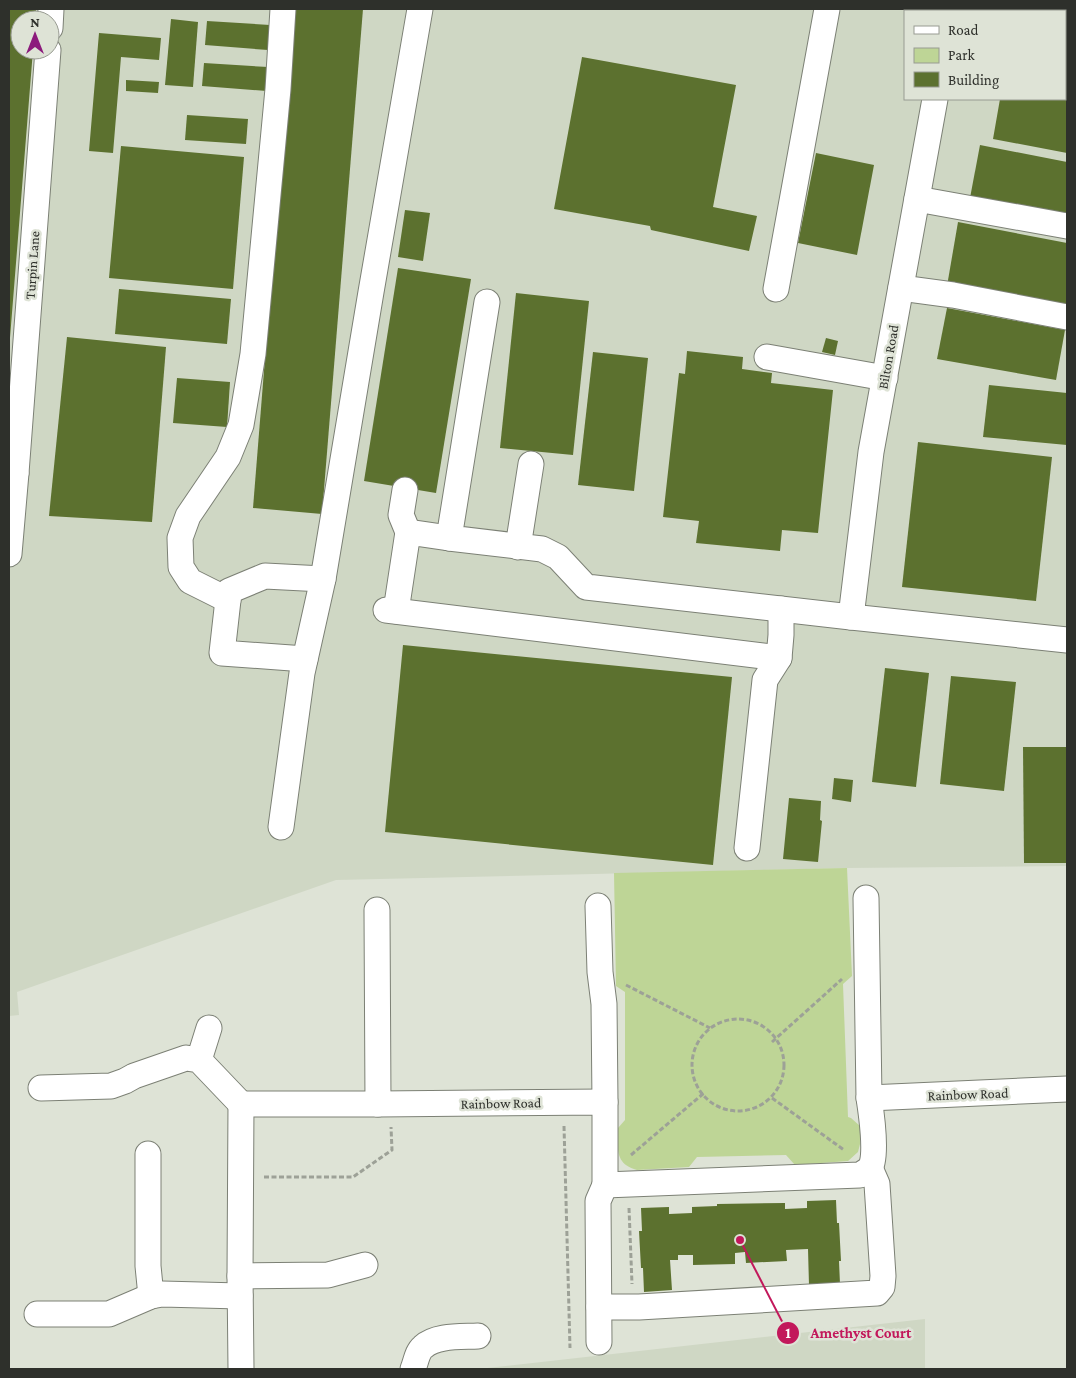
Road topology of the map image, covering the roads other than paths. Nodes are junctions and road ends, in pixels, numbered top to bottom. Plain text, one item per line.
1 (283, 9) edge
2 (420, 9) edge
3 (827, 9) edge
4 (47, 60) edge
5 (935, 100) edge
6 (917, 199) junction
7 (1067, 226) edge
8 (901, 288) junction
9 (776, 289) dead end
10 (487, 302) dead end
11 (1067, 317) edge
12 (767, 357) dead end
13 (885, 378) junction
14 (531, 464) dead end
15 (12, 472) edge
16 (405, 490) dead end
17 (408, 532) junction
18 (449, 538) junction
19 (518, 546) junction
20 (9, 554) edge
21 (323, 579) junction
22 (228, 600) junction
23 (781, 609) junction
24 (851, 617) junction
25 (1067, 640) edge
26 (779, 658) junction
27 (305, 659) junction
28 (281, 827) dead end
29 (747, 848) dead end
30 (866, 898) dead end
31 (598, 906) dead end
32 (377, 910) dead end
33 (209, 1028) dead end
34 (199, 1060) junction
35 (41, 1088) dead end
36 (1067, 1090) edge
37 (869, 1098) junction
38 (605, 1102) junction
39 (241, 1104) junction
40 (384, 1104) junction
41 (148, 1154) dead end
42 (870, 1168) junction
43 (613, 1182) junction
44 (365, 1266) dead end
45 (240, 1286) junction
46 (144, 1300) junction
47 (599, 1307) junction
48 (37, 1314) dead end
49 (478, 1336) dead end
50 (599, 1342) dead end
51 (241, 1369) edge
52 (413, 1369) edge

1 - 22 street
2 - 21 street
3 - 9 street
4 - 15 street, Turpin Lane
5 - 6 street, Bilton Road
6 - 7 street
6 - 8 street, Bilton Road
8 - 11 street
8 - 13 street, Bilton Road
10 - 18 street
12 - 13 street
13 - 24 street, Bilton Road
14 - 19 street
15 - 20 street, Turpin Lane
16 - 17 street
17 - 18 street
17 - 26 street
18 - 19 street
19 - 23 street
21 - 22 street
21 - 27 street
22 - 27 street
23 - 24 street
23 - 26 street
24 - 25 street
26 - 29 street
27 - 28 street
30 - 37 street
31 - 38 street
32 - 40 street
33 - 34 street
34 - 35 street
34 - 39 street
36 - 37 street, Rainbow Road
37 - 42 street
38 - 40 street, Rainbow Road
38 - 43 street
39 - 40 street, Rainbow Road
39 - 45 street
41 - 46 street
42 - 43 street
42 - 47 street
43 - 47 street
44 - 45 street
45 - 46 street
45 - 51 street
46 - 48 street
47 - 50 street
49 - 52 street

